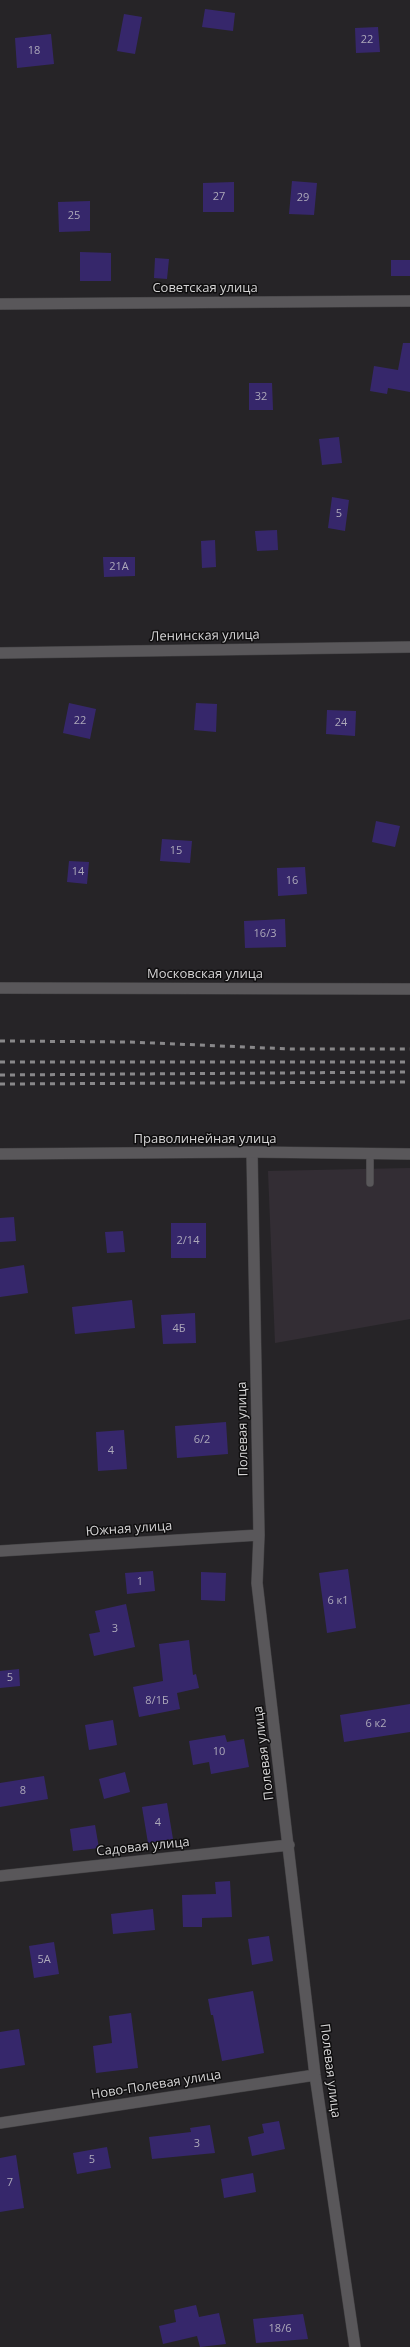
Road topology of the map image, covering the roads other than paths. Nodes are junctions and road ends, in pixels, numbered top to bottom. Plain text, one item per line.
1 (410, 301) edge
2 (0, 304) edge
3 (410, 647) edge
4 (0, 653) edge
5 (0, 988) edge
6 (410, 989) edge
7 (252, 1152) junction
8 (0, 1154) edge
9 (410, 1154) edge
10 (370, 1155) junction
11 (370, 1183) dead end
12 (259, 1535) junction
13 (0, 1551) edge
14 (289, 1845) junction
15 (0, 1876) edge
16 (315, 2075) junction
17 (0, 2123) edge
18 (355, 2347) edge

1 - 2 street, Советская улица
3 - 4 street, Ленинская улица
5 - 6 street, Московская улица
7 - 8 street, Праволинейная улица
7 - 10 street, Праволинейная улица
7 - 12 street, Полевая улица
9 - 10 street, Праволинейная улица
10 - 11 lane
12 - 13 street, Южная улица
12 - 14 street, Полевая улица
14 - 15 street, Садовая улица
14 - 16 street, Полевая улица
16 - 17 street, Ново-Полевая улица
16 - 18 street, Полевая улица

